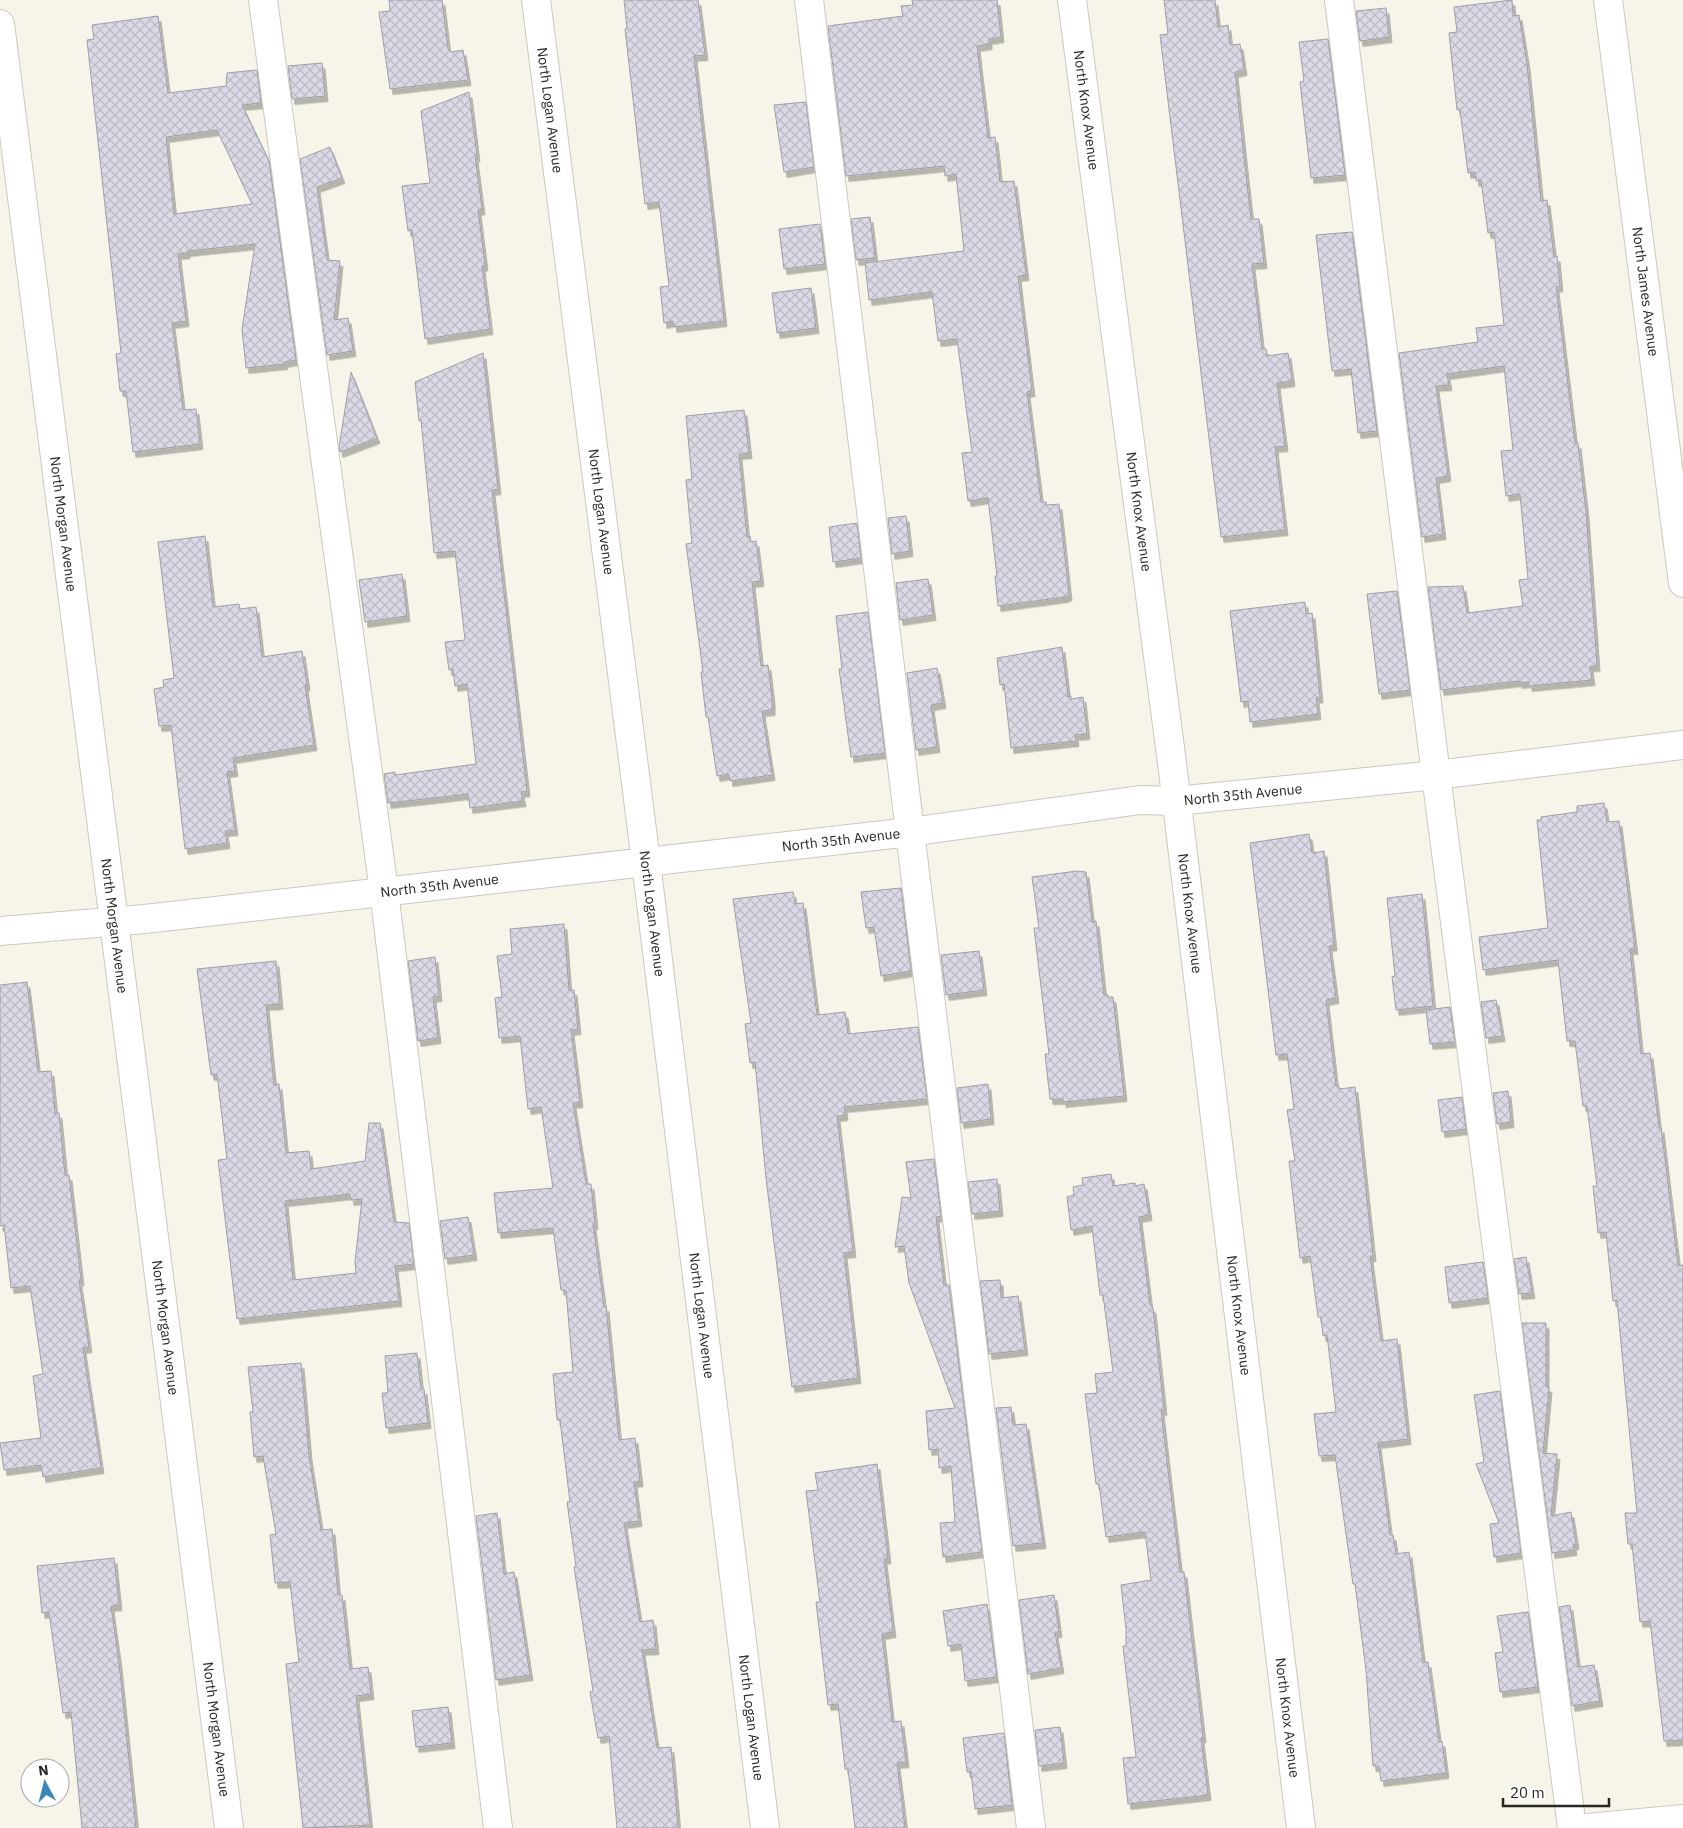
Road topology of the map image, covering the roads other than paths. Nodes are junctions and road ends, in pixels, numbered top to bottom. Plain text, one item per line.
1 (263, 0) edge
2 (536, 0) edge
3 (809, 0) edge
4 (1072, 0) edge
5 (1339, 0) edge
6 (1608, 0) edge
7 (0, 24) edge
8 (1683, 583) edge
9 (1683, 745) edge
10 (1436, 775) junction
11 (1176, 801) junction
12 (910, 832) junction
13 (646, 862) junction
14 (384, 891) junction
15 (115, 922) junction
16 (0, 931) edge
17 (1683, 1819) edge
18 (228, 1828) edge
19 (498, 1828) edge
20 (765, 1828) edge
21 (1031, 1828) edge
22 (1301, 1828) edge
23 (1572, 1828) edge
24 (1588, 1828) edge

1 - 14 street
2 - 13 street, North Logan Avenue
3 - 12 street
4 - 11 street, North Knox Avenue
5 - 10 street
6 - 8 street, North James Avenue
7 - 15 street, North Morgan Avenue
9 - 10 street, North 35th Avenue
10 - 11 street, North 35th Avenue
10 - 23 street
11 - 12 street, North 35th Avenue
11 - 22 street, North Knox Avenue
12 - 13 street, North 35th Avenue
12 - 21 street
13 - 14 street, North 35th Avenue
13 - 20 street, North Logan Avenue
14 - 15 street, North 35th Avenue
14 - 19 street
15 - 16 street, North 35th Avenue
15 - 18 street, North Morgan Avenue
17 - 24 street

